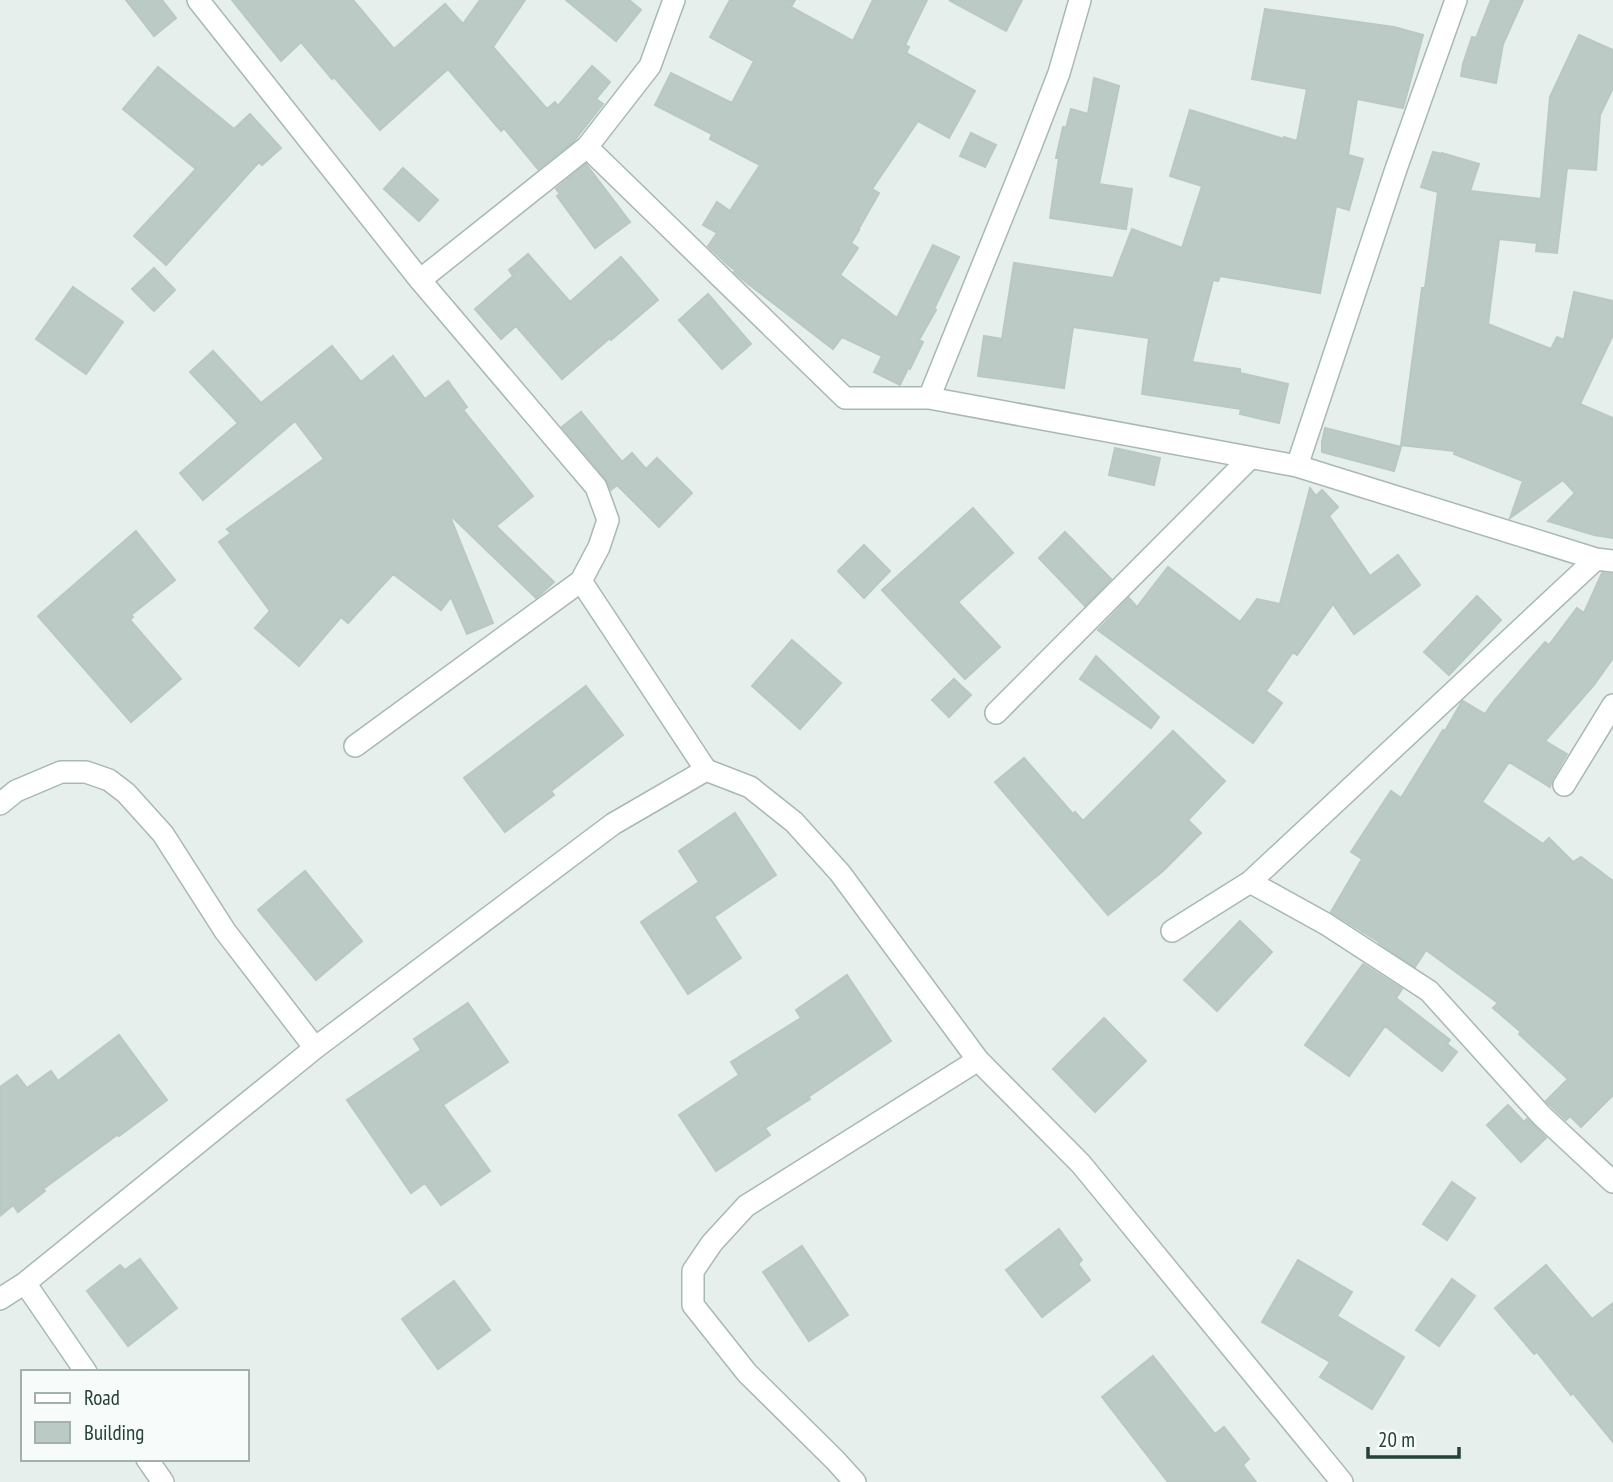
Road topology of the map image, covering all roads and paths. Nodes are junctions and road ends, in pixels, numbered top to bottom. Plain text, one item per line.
1 (198, 0) edge
2 (674, 0) edge
3 (1080, 0) edge
4 (1456, 0) edge
5 (587, 147) junction
6 (420, 280) junction
7 (929, 398) junction
8 (1248, 459) junction
9 (1297, 466) junction
10 (1605, 560) edge
11 (581, 581) junction
12 (1613, 705) edge
13 (996, 713) dead end
14 (355, 746) dead end
15 (706, 770) junction
16 (1564, 785) dead end
17 (0, 804) edge
18 (1250, 882) junction
19 (1172, 931) dead end
20 (315, 1048) junction
21 (978, 1059) junction
22 (1613, 1182) edge
23 (25, 1283) junction
24 (0, 1299) edge
25 (85, 1370) edge
26 (148, 1461) edge
27 (163, 1482) edge
28 (855, 1482) edge
29 (1342, 1482) edge

1 - 6 street
2 - 5 street
3 - 7 street
4 - 9 street
5 - 6 street
5 - 7 street
6 - 11 street
7 - 8 street
8 - 9 street
8 - 13 street
9 - 10 street
10 - 18 street
11 - 14 street
11 - 15 street
12 - 16 street
15 - 20 street
15 - 21 street
17 - 20 street
18 - 19 street
18 - 22 street
20 - 23 street
21 - 28 street
21 - 29 street
23 - 24 street
23 - 25 street
26 - 27 street

